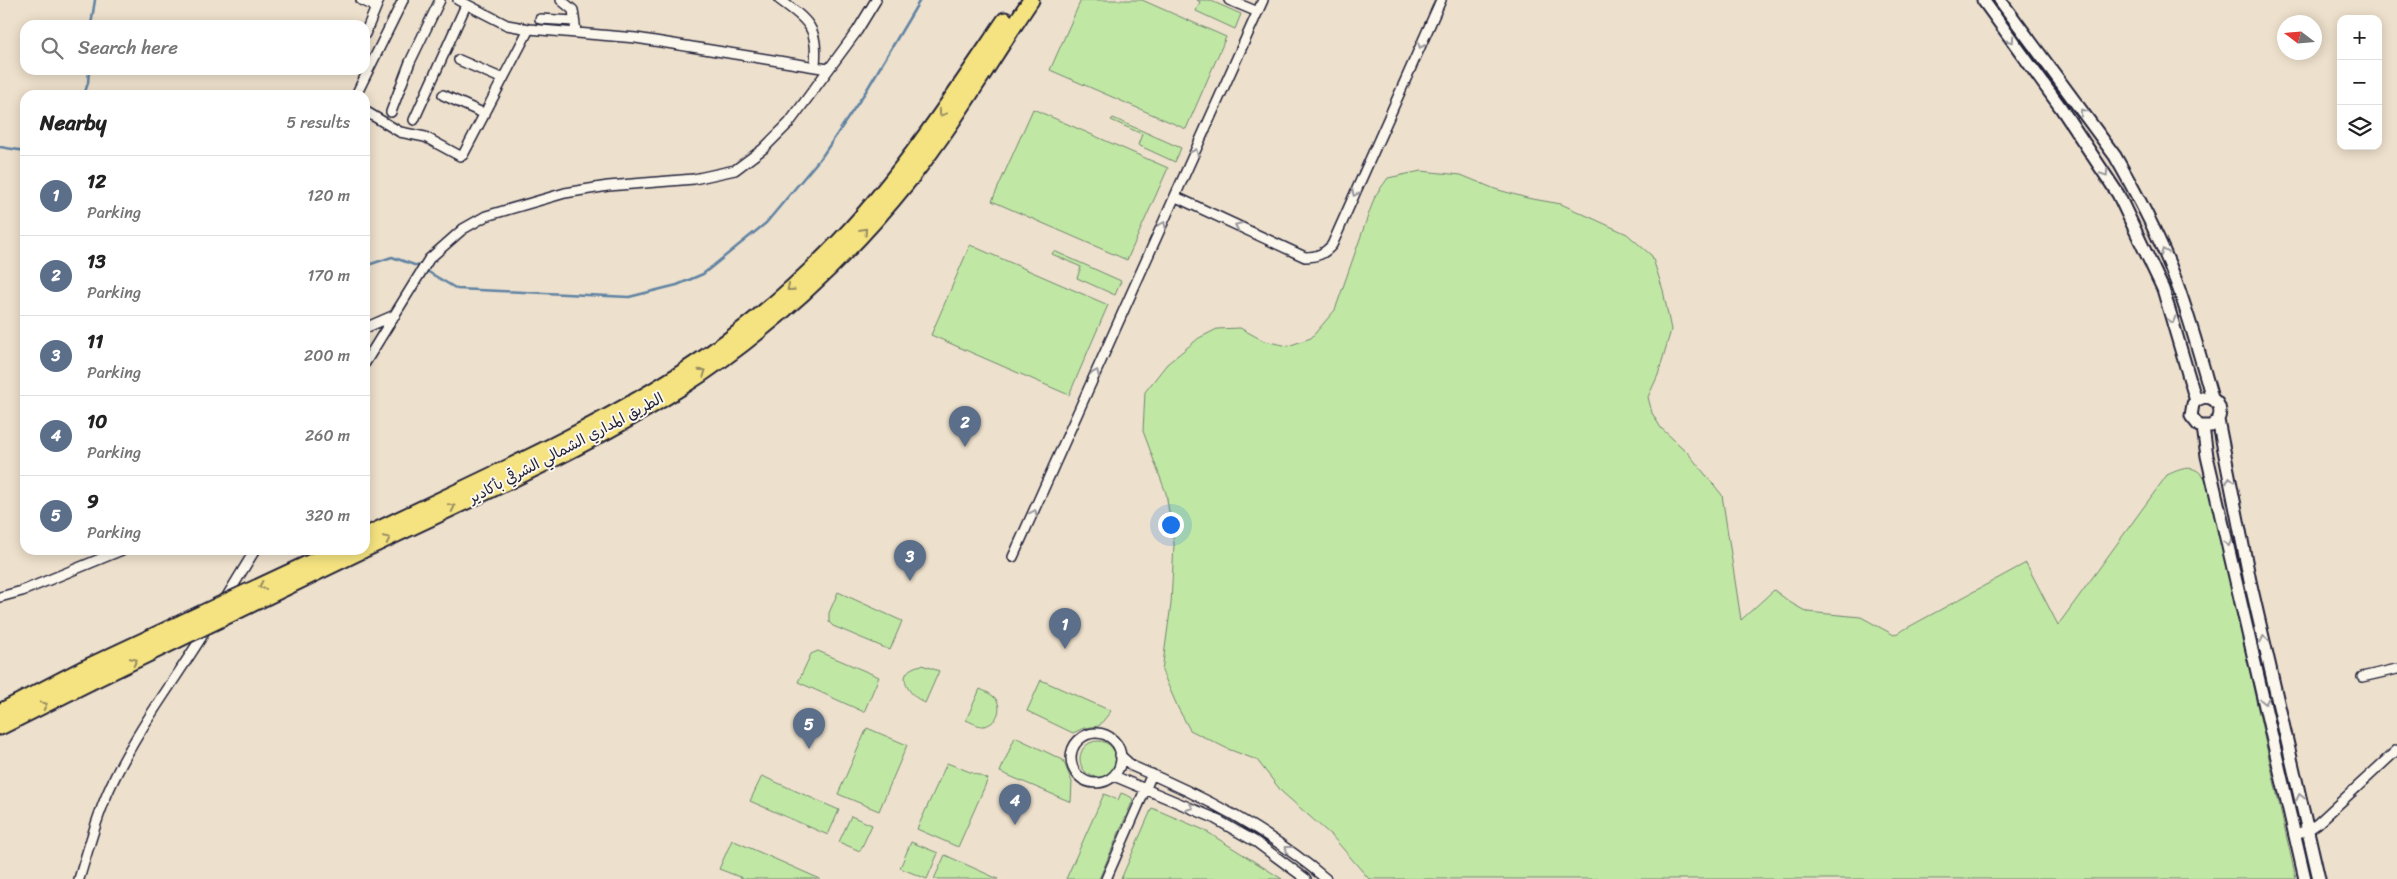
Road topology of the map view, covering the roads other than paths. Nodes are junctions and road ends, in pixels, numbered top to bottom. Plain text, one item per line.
1 (361, 0) edge
2 (403, 0) edge
3 (440, 0) edge
4 (561, 0) edge
5 (780, 0) edge
6 (876, 0) edge
7 (1018, 0) edge
8 (1030, 0) edge
9 (1229, 0) edge
10 (1263, 0) edge
11 (1441, 0) edge
12 (1983, 0) edge
13 (2000, 0) edge
14 (462, 3) edge
15 (377, 4) edge
16 (1258, 12) junction
17 (540, 19) dead end
18 (574, 21) junction
19 (370, 22) edge
20 (529, 29) junction
21 (576, 32) junction
22 (459, 60) dead end
23 (815, 66) junction
24 (370, 67) edge
25 (828, 69) junction
26 (366, 75) edge
27 (503, 79) junction
28 (358, 90) edge
29 (443, 95) dead end
30 (391, 112) dead end
31 (370, 114) edge
32 (485, 114) junction
33 (414, 120) dead end
34 (1176, 197) junction
35 (397, 312) junction
36 (370, 326) edge
37 (370, 355) edge
38 (2212, 398) junction
39 (2196, 401) junction
40 (2218, 420) junction
41 (2203, 427) junction
42 (408, 522) junction
43 (370, 534) edge
44 (370, 546) edge
45 (110, 555) edge
46 (252, 555) edge
47 (328, 555) edge
48 (353, 555) edge
49 (1014, 557) dead end
50 (0, 597) edge
51 (2397, 669) edge
52 (87, 675) junction
53 (2362, 677) dead end
54 (0, 712) edge
55 (0, 727) edge
56 (2397, 750) edge
57 (1120, 755) junction
58 (1152, 774) junction
59 (1114, 776) junction
60 (1145, 788) junction
61 (2308, 830) junction
62 (2295, 834) junction
63 (79, 879) edge
64 (1106, 879) edge
65 (1306, 879) edge
66 (1326, 879) edge
67 (2305, 879) edge
68 (2318, 879) edge

1 - 15 street
2 - 24 street
3 - 30 street
4 - 18 street
5 - 23 street
6 - 25 street
7 -> 42 highway, الطريق المداري الشمالي الشرقي بأكادير
42 -> 8 highway, الطريق المداري الشمالي الشرقي بأكادير
9 - 16 street
10 - 16 street
11 -> 34 street
12 -> 39 street
38 -> 13 street
14 - 20 street
14 - 33 street
15 - 19 street
34 -> 16 street
17 - 18 street
18 - 21 street
20 - 21 street
20 - 27 street
21 - 23 street
22 - 27 street
23 - 25 street
25 - 35 street
26 - 28 street
27 - 32 street
29 - 32 street
31 - 32 street
49 -> 34 street
35 - 36 street
35 - 37 street
38 - 39 street
38 - 40 street
39 - 41 street
40 - 41 street
61 -> 40 street
41 -> 62 street
42 - 43 highway
44 -> 42 highway
45 - 50 street
46 - 63 street
47 -> 52 highway, bridge
52 -> 48 highway, bridge
51 - 53 street
52 - 54 highway
55 -> 52 highway
56 - 61 street
57 - 58 street
57 - 59 street
57 - 59 street
58 - 60 street
66 -> 58 street
59 - 60 street
60 - 64 street
60 -> 65 street
61 - 62 street
61 - 68 street
62 - 67 street

